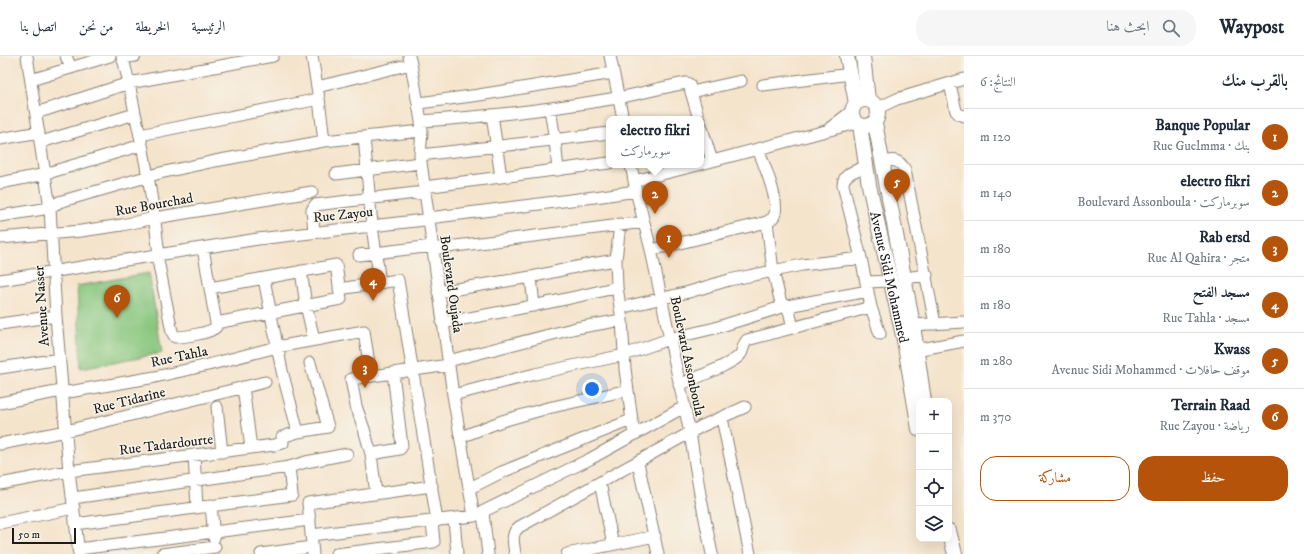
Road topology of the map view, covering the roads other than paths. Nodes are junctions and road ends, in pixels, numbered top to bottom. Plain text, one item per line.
1 (27, 56) edge
2 (66, 56) edge
3 (110, 56) edge
4 (135, 56) edge
5 (273, 56) edge
6 (312, 56) edge
7 (610, 56) edge
8 (847, 56) edge
9 (123, 57) edge
10 (866, 57) edge
11 (410, 60) edge
12 (71, 68) junction
13 (613, 73) junction
14 (851, 74) junction
15 (964, 79) edge
16 (31, 80) junction
17 (741, 81) dead end
18 (129, 84) junction
19 (950, 84) junction
20 (763, 85) dead end
21 (317, 87) junction
22 (691, 92) junction
23 (619, 98) junction
24 (319, 99) junction
25 (419, 103) junction
26 (550, 109) junction
27 (861, 112) junction
28 (36, 113) junction
29 (135, 114) junction
30 (492, 114) junction
31 (622, 116) edge
32 (698, 116) edge
33 (964, 116) edge
34 (421, 126) junction
35 (606, 133) edge
36 (40, 137) junction
37 (364, 137) junction
38 (0, 139) edge
39 (141, 140) junction
40 (555, 140) junction
41 (324, 141) junction
42 (497, 146) junction
43 (704, 148) edge
44 (758, 149) junction
45 (420, 159) junction
46 (606, 163) edge
47 (706, 163) edge
48 (882, 163) junction
49 (866, 167) junction
50 (632, 168) edge
51 (689, 168) edge
52 (367, 170) junction
53 (558, 170) junction
54 (45, 174) junction
55 (336, 174) dead end
56 (148, 176) junction
57 (501, 177) junction
58 (0, 183) edge
59 (635, 186) junction
60 (424, 189) junction
61 (312, 192) dead end
62 (370, 198) junction
63 (50, 208) junction
64 (0, 216) edge
65 (155, 218) junction
66 (428, 218) junction
67 (644, 222) junction
68 (767, 222) junction
69 (620, 224) junction
70 (372, 226) junction
71 (314, 232) junction
72 (51, 233) junction
73 (0, 238) edge
74 (203, 248) junction
75 (432, 248) junction
76 (651, 250) junction
77 (375, 253) junction
78 (158, 255) junction
79 (359, 255) dead end
80 (861, 258) junction
81 (616, 260) junction
82 (53, 271) junction
83 (301, 271) junction
84 (773, 271) junction
85 (926, 275) junction
86 (531, 276) junction
87 (904, 278) junction
88 (264, 279) junction
89 (0, 280) edge
90 (891, 282) junction
91 (380, 283) junction
92 (867, 286) junction
93 (617, 287) junction
94 (210, 288) junction
95 (339, 289) junction
96 (438, 292) junction
97 (660, 299) junction
98 (306, 305) junction
99 (534, 306) junction
100 (785, 306) junction
101 (872, 307) junction
102 (620, 308) junction
103 (270, 313) junction
104 (56, 316) junction
105 (622, 320) junction
106 (964, 322) edge
107 (216, 323) junction
108 (442, 323) junction
109 (0, 324) edge
110 (935, 324) junction
111 (913, 325) junction
112 (793, 328) junction
113 (880, 334) dead end
114 (669, 339) junction
115 (314, 340) junction
116 (964, 341) edge
117 (277, 347) junction
118 (916, 350) junction
119 (624, 354) junction
120 (60, 359) junction
121 (310, 363) dead end
122 (448, 363) junction
123 (0, 368) edge
124 (412, 370) junction
125 (393, 373) junction
126 (371, 376) junction
127 (265, 382) dead end
128 (678, 385) junction
129 (242, 387) junction
130 (628, 390) junction
131 (63, 393) junction
132 (453, 395) junction
133 (924, 398) edge
134 (0, 403) edge
135 (217, 407) dead end
136 (684, 407) junction
137 (745, 407) dead end
138 (916, 411) edge
139 (722, 418) junction
140 (631, 420) junction
141 (66, 431) junction
142 (298, 432) junction
143 (690, 433) junction
144 (634, 435) junction
145 (461, 437) junction
146 (0, 444) edge
147 (251, 448) junction
148 (222, 452) junction
149 (347, 454) dead end
150 (371, 454) junction
151 (194, 455) junction
152 (638, 463) junction
153 (289, 467) junction
154 (69, 470) junction
155 (196, 480) junction
156 (600, 483) junction
157 (0, 484) edge
158 (432, 486) junction
159 (470, 488) junction
160 (376, 494) junction
161 (73, 503) junction
162 (211, 505) junction
163 (197, 507) junction
164 (479, 515) junction
165 (454, 519) junction
166 (310, 520) junction
167 (435, 521) junction
168 (0, 523) edge
169 (75, 524) junction
170 (214, 532) junction
171 (311, 535) junction
172 (655, 536) junction
173 (952, 541) edge
174 (943, 542) edge
175 (613, 544) junction
176 (216, 550) edge
177 (79, 551) edge
178 (313, 551) edge
179 (580, 553) edge
180 (162, 554) edge
181 (261, 554) edge
182 (336, 554) edge
183 (457, 554) edge
184 (488, 554) edge
185 (515, 554) edge
186 (567, 554) edge
187 (658, 554) edge
188 (712, 554) edge
189 (750, 554) edge
190 (946, 554) edge
191 (956, 554) edge

1 - 16 street, Avenue Nasser
2 - 12 street
3 - 12 street
4 - 9 street
5 - 18 street
6 - 21 street
7 - 13 street
8 - 14 main road, Avenue Sidi Mohammed
9 - 18 street
10 - 27 main road, Avenue Sidi Mohammed
11 - 21 street
11 - 25 street, Boulevard Oujada
12 - 16 street
13 - 23 street
13 - 25 street
14 - 20 street
14 - 27 main road, Avenue Sidi Mohammed
15 - 19 street
16 - 28 street, Avenue Nasser
17 - 22 street
18 - 28 street
18 - 29 street
19 - 27 street
19 - 33 street
21 - 24 street
22 - 23 street
22 - 32 street
23 - 26 street
23 - 31 street
24 - 39 street
24 - 41 street
25 - 34 street, Boulevard Oujada
26 - 30 street
26 - 40 street
27 - 44 street
27 - 48 main road, Avenue Sidi Mohammed
27 - 49 main road, Avenue Sidi Mohammed
28 - 36 street, Avenue Nasser
29 - 36 street
29 - 39 street
30 - 34 street
30 - 42 street
34 - 37 street
34 - 45 street, Boulevard Oujada
35 - 40 street
36 - 38 street
36 - 54 street, Avenue Nasser
37 - 41 street
37 - 52 street
39 - 54 street
39 - 56 street
40 - 42 street
40 - 53 street
41 - 56 street
42 - 45 street
42 - 57 street
43 - 47 street
44 - 47 street
44 - 68 street
45 - 52 street
45 - 60 street, Boulevard Oujada
46 - 53 street
48 - 85 street
48 - 87 main road, Avenue Sidi Mohammed
49 - 80 street
49 - 90 main road, Avenue Sidi Mohammed
50 - 59 street, Boulevard Assonboula
51 - 59 street, Rue Zayou
52 - 55 street
52 - 62 street
53 - 57 street
54 - 58 street
54 - 63 street, Avenue Nasser
56 - 63 street
56 - 65 street
57 - 60 street
59 - 66 street, Rue Zayou
59 - 67 street, Boulevard Assonboula
60 - 62 street
60 - 66 street, Boulevard Oujada
61 - 65 street, Rue Bourchad
62 - 70 street
62 - 71 street
63 - 64 street
63 - 72 street, Avenue Nasser
65 - 72 street, Rue Bourchad
65 - 78 street
66 - 70 street, Rue Zayou
66 - 75 street, Boulevard Oujada
67 - 69 street
67 - 76 street, Boulevard Assonboula
68 - 76 street
68 - 84 street
69 - 75 street
69 - 81 street
70 - 71 street, Rue Zayou
70 - 77 street
71 - 74 street, Rue Zayou
72 - 73 street, Rue Bourchad
72 - 82 street, Avenue Nasser
74 - 78 street, Rue Zayou
74 - 94 street
75 - 77 street
75 - 96 street, Boulevard Oujada
76 - 97 street, Boulevard Assonboula
77 - 79 street
77 - 91 street
78 - 82 street, Rue Zayou
78 - 107 street
80 - 84 street
80 - 92 street
81 - 86 street
81 - 93 street
82 - 89 street, Rue Zayou
82 - 104 street, Avenue Nasser
83 - 88 street
83 - 95 street
83 - 98 street
84 - 97 street
84 - 100 street
85 - 87 street
85 - 110 street
86 - 96 street
86 - 99 street
87 - 111 main road, Avenue Sidi Mohammed
88 - 94 street
88 - 103 street
90 - 92 street
90 - 138 main road, Avenue Sidi Mohammed
91 - 95 street
91 - 124 street
92 - 100 street
92 - 101 street
93 - 99 street
93 - 102 street
94 - 107 street
95 - 98 street
96 - 108 street, Boulevard Oujada
97 - 102 street
97 - 114 street, Boulevard Assonboula
98 - 103 street
98 - 115 street
99 - 108 street
100 - 112 street
100 - 114 street
101 - 112 street
101 - 113 street
102 - 105 street
103 - 107 street
103 - 117 street
104 - 109 street
104 - 120 street, Avenue Nasser
105 - 119 street
105 - 122 street
106 - 110 street
108 - 122 street, Boulevard Oujada
110 - 111 street
111 - 118 main road, Avenue Sidi Mohammed
112 - 128 street
114 - 119 street
114 - 128 street, Boulevard Assonboula
115 - 117 street, Rue Tahla
115 - 126 street, Rue Tahla
116 - 118 street
117 - 131 street, Rue Tahla
117 - 142 street
118 - 133 main road, Avenue Sidi Mohammed
119 - 130 street
119 - 132 street
120 - 123 street
120 - 131 street, Avenue Nasser
121 - 142 street, Rue Tadardourte
122 - 124 street
122 - 132 street, Boulevard Oujada
124 - 125 street
124 - 158 street
125 - 126 street
125 - 150 street
126 - 150 street
127 - 129 street, Rue Tidarine
128 - 136 street, Boulevard Assonboula
129 - 141 street, Rue Tidarine
129 - 147 street
130 - 140 street
130 - 145 street
131 - 134 street, Rue Tahla
131 - 141 street, Avenue Nasser
132 - 145 street, Boulevard Oujada
135 - 148 street
136 - 143 street, Boulevard Assonboula
136 - 144 street
137 - 139 street
139 - 143 street
139 - 189 street
140 - 144 street
140 - 159 street
141 - 146 street, Rue Tidarine
141 - 154 street, Avenue Nasser
142 - 147 street, Rue Tadardourte
143 - 152 street
143 - 188 street, Boulevard Assonboula
144 - 164 street
145 - 159 street, Boulevard Oujada
147 - 148 street, Rue Tadardourte
148 - 151 street, Rue Tadardourte
149 - 153 street
150 - 160 street
151 - 154 street, Rue Tadardourte
151 - 155 street
152 - 156 street
152 - 172 street
153 - 155 street
153 - 162 street
154 - 157 street, Rue Tadardourte
154 - 161 street, Avenue Nasser
155 - 161 street
155 - 163 street
156 - 175 street
156 - 185 street
158 - 160 street
158 - 167 street
159 - 164 street, Boulevard Oujada
160 - 166 street
161 - 168 street
161 - 169 street, Avenue Nasser
162 - 163 street
162 - 170 street
163 - 169 street
164 - 165 street
164 - 184 street, Boulevard Oujada
165 - 167 street
165 - 183 street
166 - 170 street
166 - 171 street
167 - 171 street
167 - 182 street
169 - 177 street, Avenue Nasser
170 - 176 street
170 - 177 street
171 - 178 street
172 - 175 street
172 - 187 street
173 - 191 main road
174 - 190 main road
175 - 179 street
176 - 180 street
178 - 181 street
179 - 186 street

